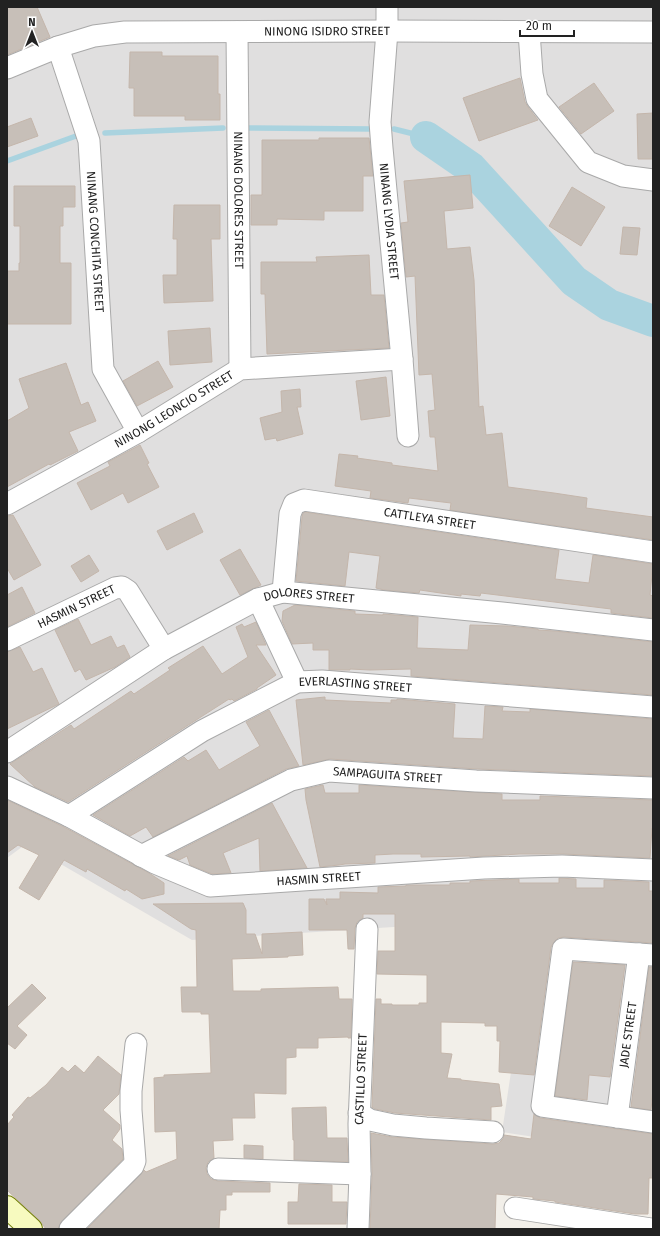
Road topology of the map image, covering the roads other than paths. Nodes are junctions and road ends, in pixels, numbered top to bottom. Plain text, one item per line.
1 (387, 7) edge
2 (387, 31) junction
3 (237, 32) junction
4 (529, 32) junction
5 (653, 32) edge
6 (58, 47) junction
7 (7, 68) edge
8 (653, 180) edge
9 (402, 359) junction
10 (240, 369) junction
11 (138, 432) junction
12 (408, 436) dead end
13 (7, 504) edge
14 (653, 552) edge
15 (283, 592) junction
16 (258, 599) junction
17 (653, 630) edge
18 (7, 640) edge
19 (164, 649) junction
20 (297, 682) junction
21 (653, 707) edge
22 (7, 752) edge
23 (7, 787) edge
24 (653, 788) edge
25 (69, 816) junction
26 (141, 856) junction
27 (653, 870) edge
28 (367, 929) dead end
29 (646, 954) edge
30 (136, 1044) dead end
31 (359, 1113) junction
32 (617, 1117) junction
33 (653, 1122) edge
34 (493, 1132) dead end
35 (218, 1169) dead end
36 (360, 1174) junction
37 (7, 1207) edge
38 (515, 1208) dead end
39 (31, 1229) edge
40 (70, 1229) edge
41 (358, 1229) edge
42 (651, 1229) edge

1 - 2 street, NINANG LYDIA STREET
2 - 3 street, NINONG ISIDRO STREET
2 - 4 street, NINONG ISIDRO STREET
2 - 9 street, NINANG LYDIA STREET
3 - 6 street, NINONG ISIDRO STREET
3 - 10 street, NINANG DOLORES STREET
4 - 5 street, NINONG ISIDRO STREET
4 - 8 street
6 - 7 street, NINONG ISIDRO STREET
6 - 11 street, NINANG CONCHITA STREET
9 - 10 street, NINONG LEONCIO STREET
9 - 12 street, NINANG LYDIA STREET
10 - 11 street, NINONG LEONCIO STREET
11 - 13 street, NINONG LEONCIO STREET
14 - 15 street, CATTLEYA STREET
15 - 16 street, DOLORES STREET
15 - 17 street, DOLORES STREET
16 - 19 street, DOLORES STREET
16 - 20 street
18 - 19 street, HASMIN STREET
19 - 22 street, DOLORES STREET
20 - 21 street, EVERLASTING STREET
20 - 25 street, EVERLASTING STREET
23 - 25 street, HASMIN STREET
24 - 26 street, SAMPAGUITA STREET
25 - 26 street, HASMIN STREET
26 - 27 street, HASMIN STREET
28 - 31 street, CASTILLO STREET
29 - 32 street, JADE STREET
29 - 32 street
30 - 40 street
31 - 34 street
31 - 36 street, CASTILLO STREET
32 - 33 street
35 - 36 street
36 - 41 street, CASTILLO STREET
37 - 39 main road
38 - 42 street

